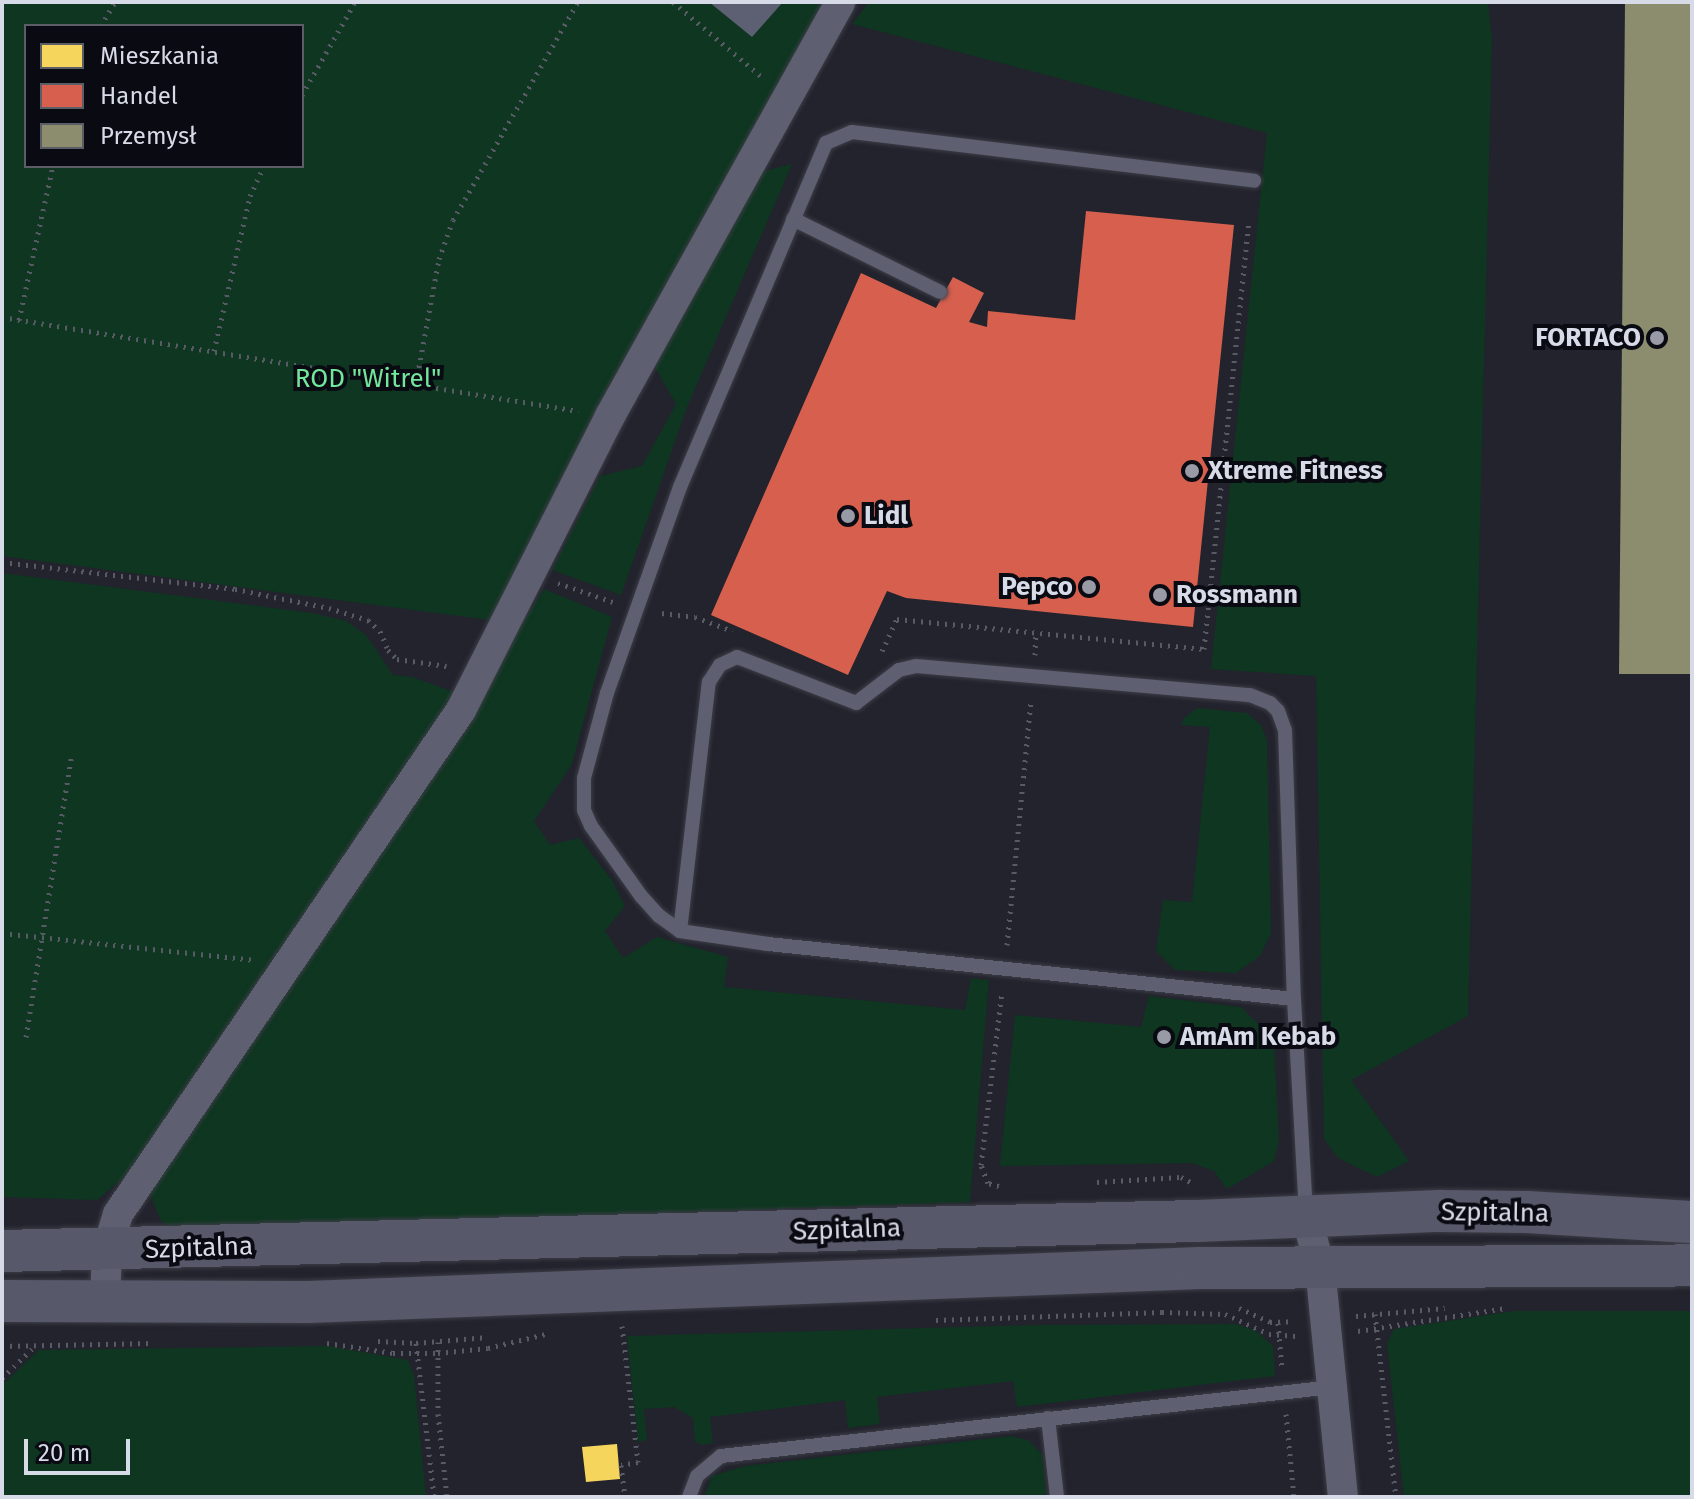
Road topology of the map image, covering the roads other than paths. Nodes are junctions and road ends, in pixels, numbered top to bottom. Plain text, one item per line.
1 (840, 2) edge
2 (1254, 181) dead end
3 (793, 219) junction
4 (940, 292) dead end
5 (680, 931) junction
6 (1294, 999) junction
7 (1306, 1215) junction
8 (1692, 1222) edge
9 (107, 1250) junction
10 (2, 1251) edge
11 (1692, 1265) edge
12 (1320, 1267) junction
13 (2, 1301) edge
14 (105, 1302) junction
15 (1332, 1387) junction
16 (1048, 1418) junction
17 (689, 1497) edge
18 (1057, 1497) edge
19 (1343, 1497) edge

1 - 9 street
2 - 3 lane
3 - 4 lane
3 - 5 lane
5 - 6 lane
5 - 6 lane
6 - 7 lane
7 - 8 street, Szpitalna
7 - 9 street, Szpitalna
7 - 12 street
9 - 10 street, Szpitalna
9 - 14 street
11 - 12 street, Szpitalna
12 - 14 street, Szpitalna
12 - 15 street
13 - 14 street, Szpitalna
15 - 16 lane
15 - 19 street
16 - 17 lane
16 - 18 lane

